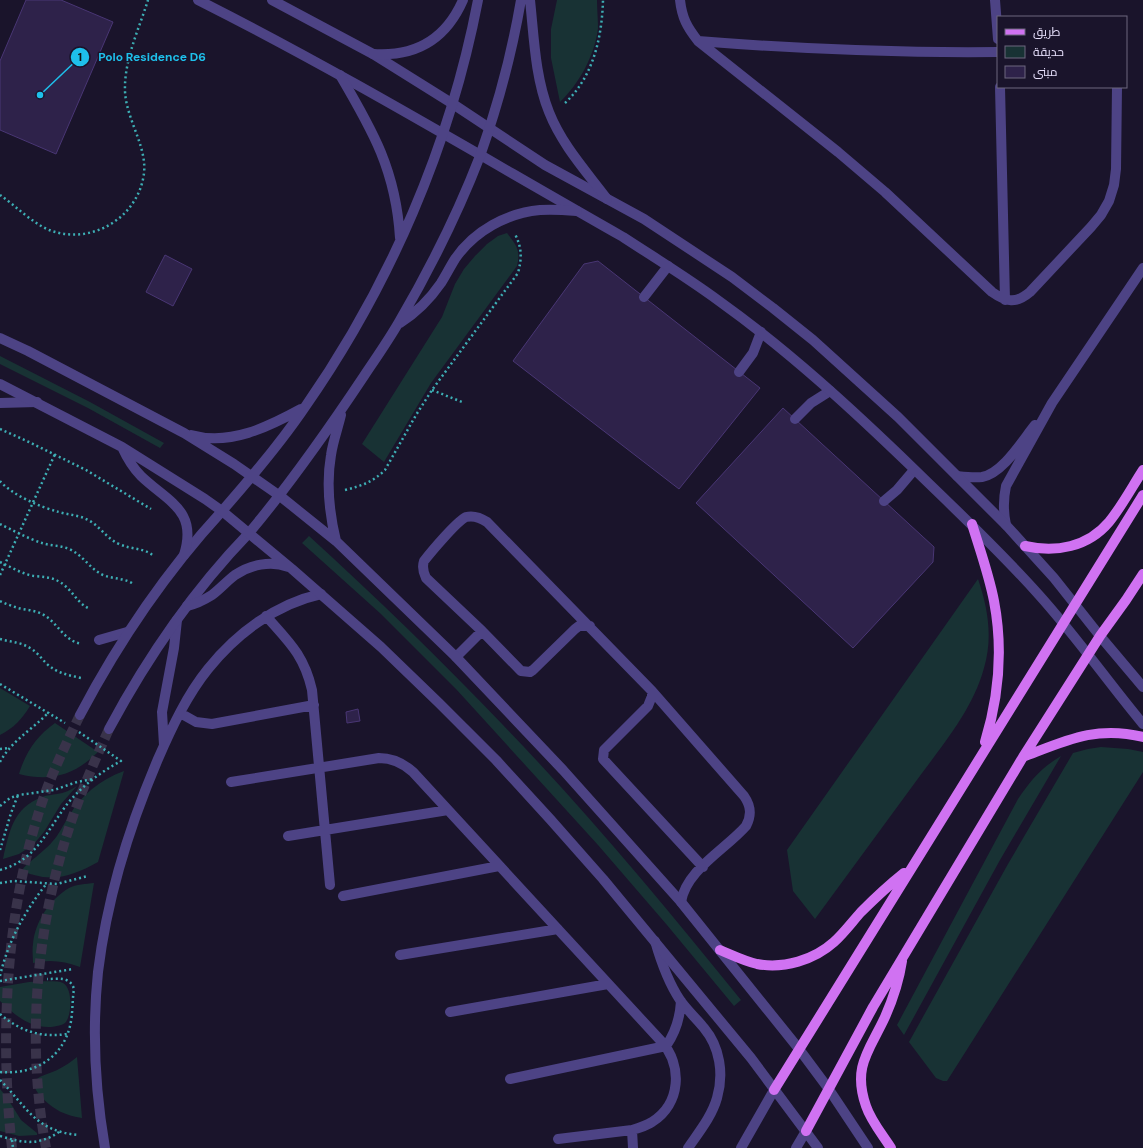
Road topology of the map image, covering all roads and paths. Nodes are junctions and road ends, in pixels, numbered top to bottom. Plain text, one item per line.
1 (148, 0) edge
2 (198, 0) edge
3 (463, 0) edge
4 (478, 0) edge
5 (521, 0) edge
6 (530, 0) edge
7 (603, 0) edge
8 (680, 0) edge
9 (995, 0) edge
10 (277, 1) edge
11 (997, 26) edge
12 (698, 41) junction
13 (997, 52) edge
14 (373, 54) junction
15 (340, 75) junction
16 (1000, 88) edge
17 (1117, 88) edge
18 (565, 103) dead end
19 (453, 104) junction
20 (489, 127) junction
21 (442, 134) junction
22 (480, 155) junction
23 (0, 195) edge
24 (606, 199) junction
25 (577, 211) junction
26 (514, 231) dead end
27 (400, 241) junction
28 (668, 266) junction
29 (1143, 268) edge
30 (644, 297) dead end
31 (1006, 300) junction
32 (398, 324) junction
33 (761, 332) junction
34 (0, 338) edge
35 (739, 372) dead end
36 (0, 384) edge
37 (432, 390) junction
38 (830, 391) junction
39 (38, 402) junction
40 (462, 402) dead end
41 (0, 403) edge
42 (1052, 403) junction
43 (305, 407) junction
44 (342, 409) junction
45 (795, 419) dead end
46 (0, 429) edge
47 (184, 433) junction
48 (122, 447) junction
49 (55, 454) junction
50 (914, 470) junction
51 (1143, 470) edge
52 (957, 476) junction
53 (252, 477) junction
54 (0, 481) edge
55 (343, 490) dead end
56 (1143, 495) edge
57 (280, 496) junction
58 (884, 501) dead end
59 (33, 502) junction
60 (222, 511) junction
61 (157, 513) dead end
62 (0, 524) edge
63 (972, 524) junction
64 (1006, 525) junction
65 (20, 533) junction
66 (249, 533) junction
67 (336, 541) junction
68 (1025, 546) junction
69 (184, 555) junction
70 (154, 556) dead end
71 (0, 562) edge
72 (5, 564) junction
73 (292, 569) junction
74 (1143, 574) edge
75 (0, 575) edge
76 (132, 583) dead end
77 (321, 594) junction
78 (0, 601) edge
79 (1075, 603) junction
80 (187, 606) junction
81 (90, 609) dead end
82 (266, 616) junction
83 (177, 620) junction
84 (1062, 623) junction
85 (590, 626) junction
86 (482, 631) junction
87 (127, 632) junction
88 (1100, 636) junction
89 (0, 639) edge
90 (99, 640) dead end
91 (85, 644) dead end
92 (1088, 655) junction
93 (456, 657) junction
94 (81, 678) dead end
95 (0, 684) edge
96 (1143, 687) edge
97 (652, 691) junction
98 (314, 705) junction
99 (49, 712) junction
100 (180, 713) junction
101 (80, 715) tunnel mouth
102 (67, 724) dead end
103 (1143, 724) edge
104 (73, 728) dead end
105 (109, 729) tunnel mouth
106 (1143, 737) edge
107 (164, 745) junction
108 (10, 748) junction
109 (0, 749) edge
110 (981, 755) junction
111 (1023, 757) junction
112 (0, 762) edge
113 (319, 767) junction
114 (93, 779) junction
115 (231, 782) dead end
116 (19, 794) junction
117 (0, 806) edge
118 (448, 810) junction
119 (325, 830) junction
120 (288, 836) dead end
121 (0, 850) edge
122 (499, 866) junction
123 (703, 867) junction
124 (910, 868) junction
125 (0, 870) edge
126 (88, 876) dead end
127 (47, 883) junction
128 (0, 884) edge
129 (330, 885) dead end
130 (343, 896) dead end
131 (681, 902) junction
132 (558, 929) junction
133 (654, 941) junction
134 (720, 950) junction
135 (904, 954) junction
136 (400, 955) dead end
137 (73, 969) dead end
138 (0, 976) edge
139 (47, 979) dead end
140 (0, 981) edge
141 (608, 984) junction
142 (681, 1001) junction
143 (450, 1012) dead end
144 (0, 1014) edge
145 (68, 1033) junction
146 (666, 1046) junction
147 (799, 1049) junction
148 (0, 1072) edge
149 (510, 1079) dead end
150 (0, 1080) edge
151 (828, 1088) junction
152 (774, 1090) junction
153 (632, 1130) junction
154 (806, 1131) junction
155 (59, 1132) junction
156 (0, 1136) edge
157 (78, 1136) dead end
158 (558, 1139) dead end
159 (12, 1140) junction
160 (13, 1148) edge
161 (104, 1148) edge
162 (633, 1148) edge
163 (688, 1148) edge
164 (741, 1148) edge
165 (796, 1148) edge
166 (818, 1148) edge
167 (868, 1148) edge
168 (891, 1148) edge

1 - 23 path
2 - 15 street
3 - 14 street
4 - 19 street
5 - 20 street
6 - 24 street
7 - 18 path
8 - 12 street
9 - 11 street
10 - 14 street
12 - 13 street
12 - 31 street
14 - 19 street
15 - 21 street
15 - 27 street
16 - 31 street
17 - 31 street
19 - 20 street
19 - 21 street
20 - 22 street
20 - 24 street
21 - 22 street
21 - 27 street
22 - 25 street
22 - 32 street
24 - 52 street
25 - 28 street
25 - 32 street
26 - 37 path
27 - 43 street
28 - 30 street
28 - 33 street
29 - 42 street
32 - 44 street
33 - 35 street
33 - 38 street
34 - 47 street
36 - 39 street
37 - 40 path
37 - 55 path
38 - 45 street
38 - 50 street
39 - 41 street
39 - 48 street
42 - 52 street
42 - 64 street
43 - 47 street
43 - 53 street
44 - 57 street
44 - 67 street
46 - 49 path
47 - 53 street
48 - 60 street
48 - 69 street
49 - 59 path
49 - 61 path
50 - 58 street
50 - 63 street
51 - 68 main road
52 - 64 street
53 - 57 street
53 - 60 street
54 - 59 path
56 - 79 main road
57 - 66 street
57 - 67 street
59 - 65 path
59 - 70 path
60 - 66 street
60 - 69 street
62 - 65 path
63 - 84 street
63 - 110 main road
64 - 68 street
65 - 72 path
65 - 76 path
66 - 73 street
66 - 80 street
67 - 93 street
68 - 79 street
69 - 87 street
71 - 72 path
72 - 75 path
72 - 81 path
73 - 77 street
73 - 80 street
74 - 88 main road
77 - 82 street
77 - 133 street
78 - 91 path
79 - 84 main road
79 - 88 street
80 - 83 street
82 - 98 street
82 - 100 street
83 - 105 street
83 - 107 street
84 - 92 street
84 - 110 main road
85 - 86 street
85 - 86 street
85 - 97 street
86 - 93 street
87 - 90 street
87 - 101 street
88 - 92 main road
88 - 96 street
89 - 94 path
92 - 103 street
92 - 111 main road
93 - 131 street
95 - 99 path
97 - 123 street
97 - 123 street
98 - 100 street
98 - 113 street
99 - 102 path
99 - 108 path
100 - 107 street
104 - 114 path
106 - 111 main road
107 - 161 street
108 - 109 path
108 - 112 path
110 - 124 main road
111 - 135 main road
113 - 115 street
113 - 118 street
113 - 119 street
114 - 116 path
114 - 125 path
116 - 117 path
116 - 121 path
118 - 119 street
118 - 122 street
119 - 120 street
119 - 129 street
122 - 130 street
122 - 132 street
123 - 131 street
124 - 134 main road
124 - 147 main road
126 - 127 path
127 - 128 path
127 - 138 path
131 - 134 street
132 - 136 street
132 - 141 street
133 - 142 street
133 - 152 street
134 - 147 street
135 - 151 main road
135 - 168 main road
137 - 140 path
139 - 145 path
141 - 143 street
141 - 146 street
142 - 146 street
142 - 163 street
144 - 145 path
145 - 148 path
146 - 149 street
146 - 153 street
147 - 151 street
147 - 152 main road
150 - 155 path
151 - 154 main road
151 - 167 street
152 - 154 street
152 - 164 street
153 - 158 street
153 - 162 street
154 - 165 street
154 - 166 street
155 - 157 path
155 - 159 path
156 - 159 path
159 - 160 path

